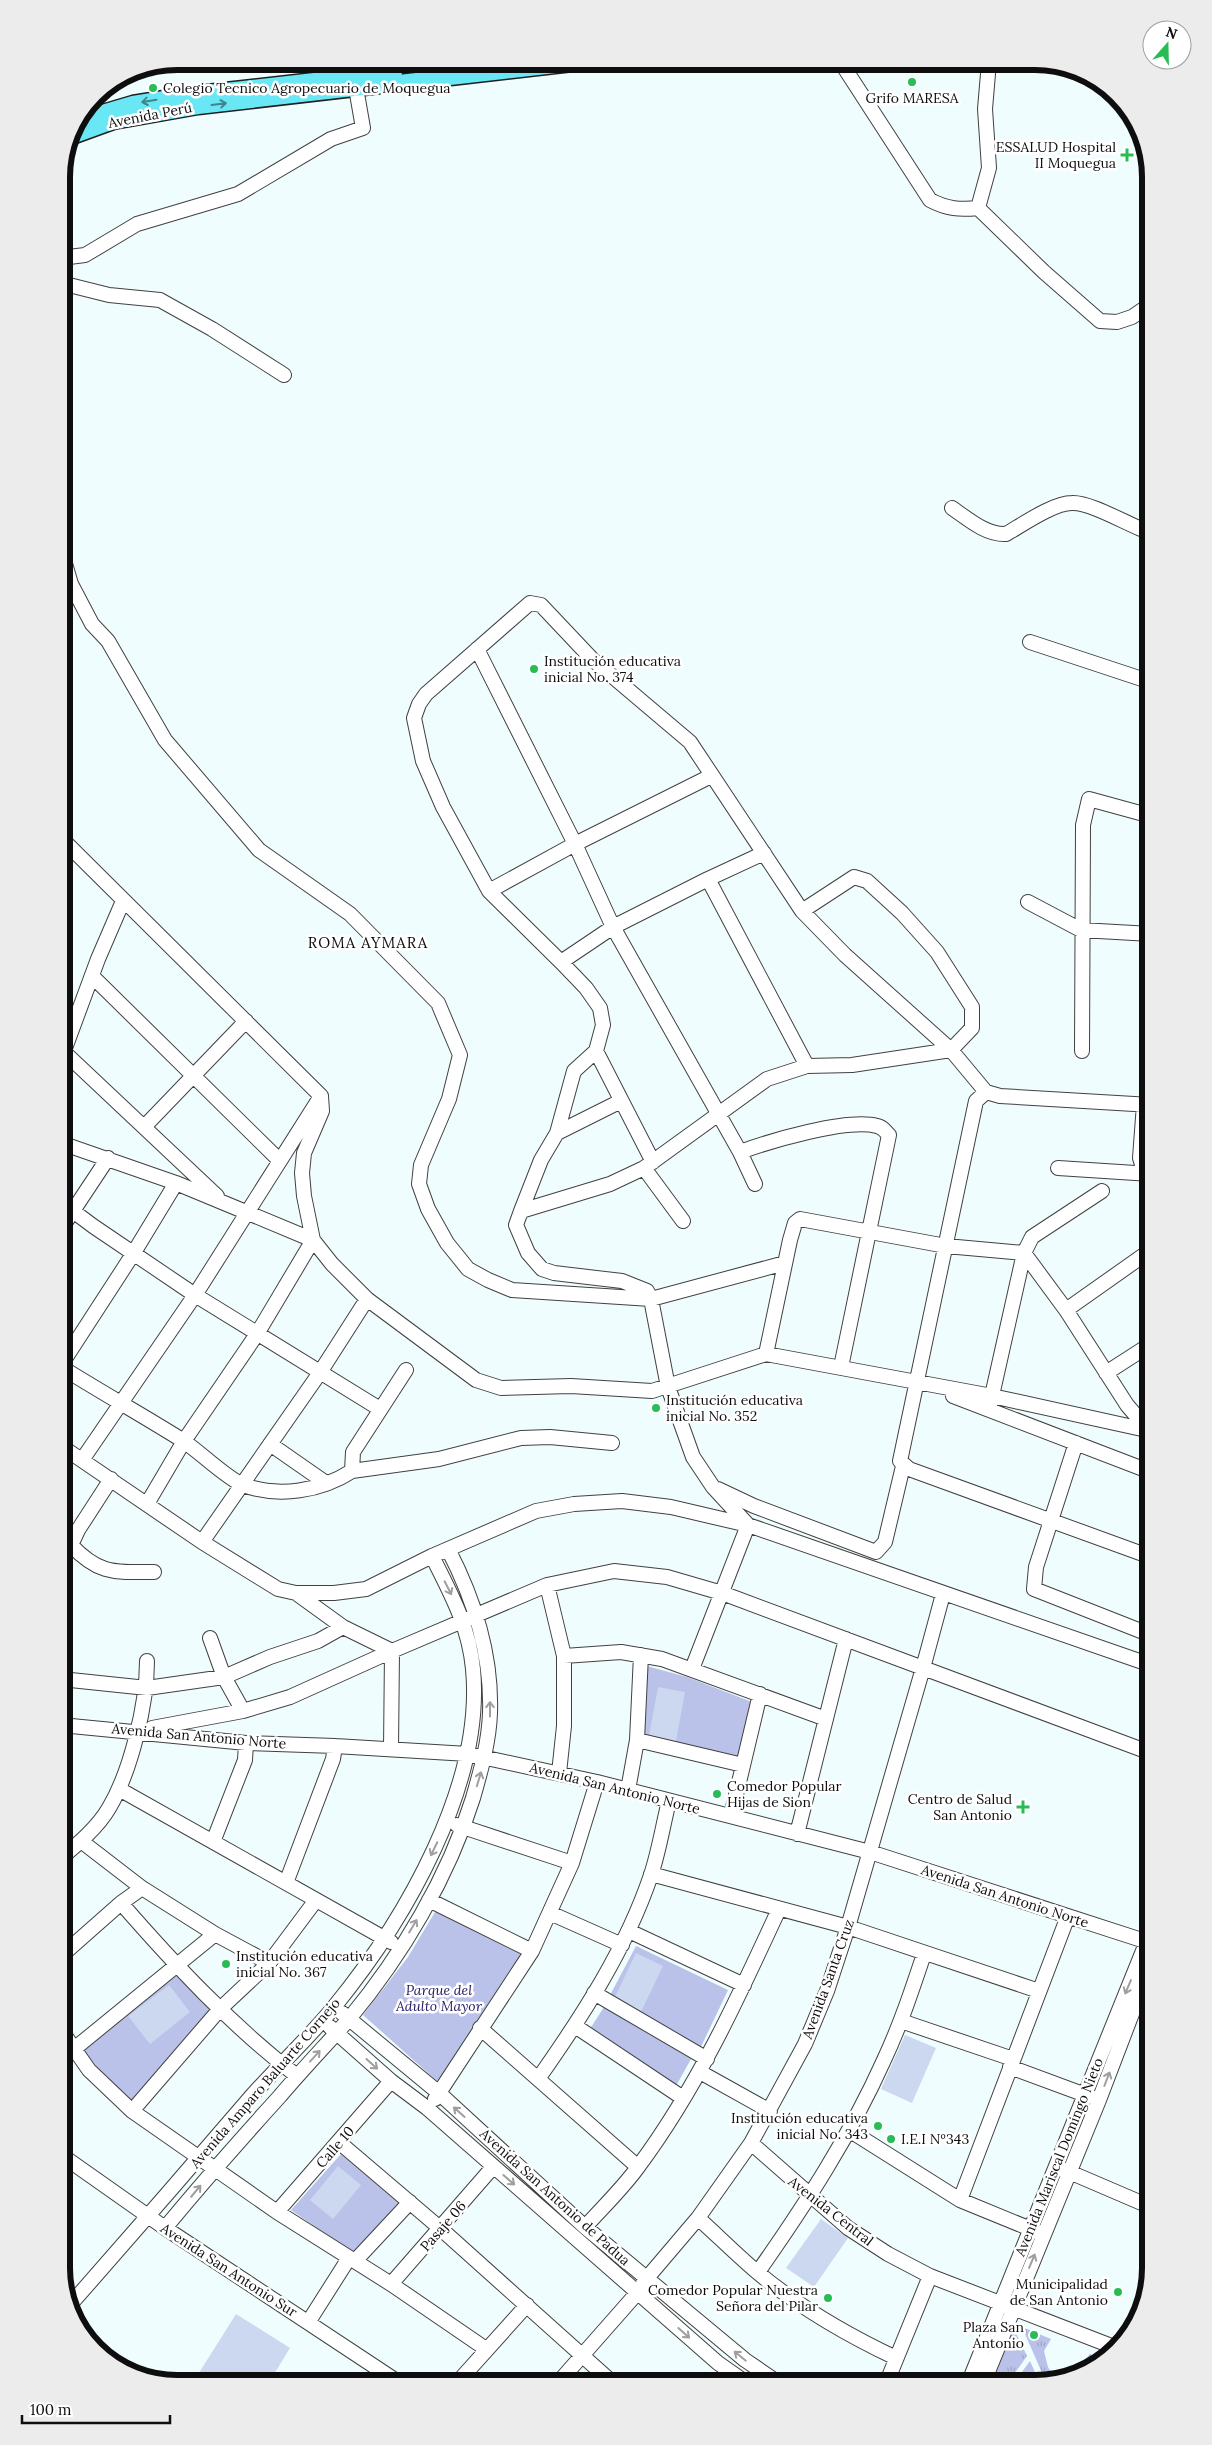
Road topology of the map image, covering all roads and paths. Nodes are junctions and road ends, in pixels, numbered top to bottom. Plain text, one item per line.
1 (413, 70) edge
2 (512, 70) edge
3 (845, 70) edge
4 (988, 70) edge
5 (356, 88) junction
6 (89, 117) edge
7 (80, 133) edge
8 (978, 208) junction
9 (70, 257) edge
10 (70, 285) edge
11 (1142, 310) edge
12 (284, 374) dead end
13 (952, 508) dead end
14 (1142, 529) edge
15 (70, 580) edge
16 (1030, 642) dead end
17 (477, 649) junction
18 (1142, 679) edge
19 (711, 776) junction
20 (1142, 814) edge
21 (576, 844) junction
22 (70, 847) edge
23 (764, 853) junction
24 (708, 879) junction
25 (489, 891) junction
26 (124, 901) junction
27 (1028, 902) dead end
28 (802, 911) junction
29 (614, 927) junction
30 (1081, 930) junction
31 (1142, 933) edge
32 (561, 962) junction
33 (92, 976) junction
34 (246, 1021) junction
35 (70, 1037) edge
36 (951, 1050) junction
37 (596, 1051) junction
38 (1082, 1052) dead end
39 (70, 1062) edge
40 (807, 1066) junction
41 (194, 1074) junction
42 (986, 1092) junction
43 (321, 1096) junction
44 (621, 1102) junction
45 (1142, 1104) edge
46 (718, 1116) junction
47 (144, 1127) junction
48 (557, 1133) junction
49 (1142, 1143) edge
50 (70, 1146) edge
51 (740, 1152) junction
52 (108, 1158) junction
53 (279, 1160) junction
54 (1142, 1162) edge
55 (649, 1165) junction
56 (1058, 1168) dead end
57 (1142, 1174) edge
58 (176, 1183) junction
59 (755, 1184) dead end
60 (1102, 1191) dead end
61 (222, 1201) junction
62 (70, 1203) edge
63 (70, 1209) edge
64 (521, 1211) junction
65 (247, 1212) junction
66 (683, 1221) dead end
67 (868, 1233) junction
68 (313, 1240) junction
69 (946, 1246) junction
70 (133, 1254) junction
71 (1024, 1254) junction
72 (1142, 1256) edge
73 (785, 1263) junction
74 (195, 1295) junction
75 (368, 1299) junction
76 (651, 1299) junction
77 (1066, 1310) junction
78 (257, 1334) junction
79 (1142, 1350) edge
80 (70, 1352) edge
81 (766, 1354) junction
82 (841, 1366) junction
83 (406, 1370) dead end
84 (70, 1372) edge
85 (1106, 1373) junction
86 (319, 1374) junction
87 (917, 1383) junction
88 (668, 1387) junction
89 (120, 1403) junction
90 (990, 1403) junction
91 (380, 1409) junction
92 (1142, 1423) edge
93 (1142, 1432) edge
94 (184, 1441) junction
95 (612, 1443) dead end
96 (1076, 1443) junction
97 (270, 1444) junction
98 (70, 1452) edge
99 (82, 1460) junction
100 (903, 1466) junction
101 (1142, 1469) edge
102 (352, 1471) junction
103 (111, 1478) junction
104 (326, 1483) junction
105 (242, 1484) junction
106 (713, 1487) junction
107 (147, 1504) junction
108 (1050, 1521) junction
109 (748, 1525) junction
110 (202, 1542) junction
111 (448, 1549) junction
112 (1142, 1555) edge
113 (432, 1556) junction
114 (154, 1572) dead end
115 (547, 1585) junction
116 (722, 1592) junction
117 (296, 1593) junction
118 (943, 1594) junction
119 (477, 1614) junction
120 (464, 1619) junction
121 (343, 1627) junction
122 (1142, 1631) edge
123 (210, 1638) dead end
124 (846, 1640) junction
125 (392, 1651) junction
126 (641, 1655) junction
127 (564, 1656) junction
128 (147, 1661) dead end
129 (1142, 1662) edge
130 (923, 1668) junction
131 (692, 1670) junction
132 (224, 1677) junction
133 (70, 1680) edge
134 (147, 1688) junction
135 (760, 1694) junction
136 (244, 1711) junction
137 (826, 1719) junction
138 (70, 1729) edge
139 (137, 1731) junction
140 (637, 1740) junction
141 (246, 1743) junction
142 (335, 1746) junction
143 (391, 1749) junction
144 (1142, 1750) edge
145 (468, 1754) junction
146 (485, 1758) junction
147 (743, 1765) junction
148 (560, 1774) junction
149 (597, 1782) junction
150 (119, 1789) junction
151 (628, 1790) junction
152 (669, 1801) junction
153 (732, 1816) junction
154 (446, 1821) junction
155 (464, 1827) junction
156 (797, 1834) junction
157 (81, 1841) junction
158 (213, 1842) junction
159 (70, 1850) edge
160 (870, 1852) junction
161 (572, 1863) junction
162 (652, 1874) junction
163 (286, 1883) junction
164 (142, 1888) junction
165 (316, 1900) junction
166 (429, 1900) junction
167 (121, 1903) junction
168 (779, 1909) junction
169 (550, 1914) junction
170 (1068, 1916) junction
171 (848, 1927) junction
172 (629, 1931) junction
173 (215, 1934) junction
174 (1142, 1936) edge
175 (384, 1938) junction
176 (622, 1945) junction
177 (401, 1947) junction
178 (70, 1948) edge
179 (532, 1951) junction
180 (924, 1954) junction
181 (1142, 1955) edge
182 (269, 1963) junction
183 (176, 1966) junction
184 (744, 1985) junction
185 (1142, 1988) edge
186 (1039, 1991) junction
187 (594, 1993) junction
188 (334, 2006) junction
189 (220, 2010) junction
190 (349, 2019) junction
191 (322, 2020) junction
192 (901, 2021) junction
193 (575, 2026) junction
194 (480, 2028) junction
195 (336, 2032) junction
196 (70, 2043) edge
197 (74, 2049) junction
198 (707, 2059) junction
199 (280, 2063) junction
200 (1011, 2063) junction
201 (700, 2072) junction
202 (297, 2076) junction
203 (538, 2079) junction
204 (391, 2082) junction
205 (439, 2093) junction
206 (1083, 2094) junction
207 (683, 2098) junction
208 (1099, 2100) junction
209 (427, 2108) junction
210 (132, 2111) junction
211 (770, 2111) junction
212 (849, 2130) junction
213 (340, 2142) junction
214 (751, 2143) junction
215 (198, 2158) junction
216 (70, 2162) edge
217 (1055, 2166) junction
218 (493, 2167) junction
219 (638, 2167) junction
220 (214, 2169) junction
221 (1068, 2172) junction
222 (1043, 2196) junction
223 (810, 2197) junction
224 (960, 2200) junction
225 (410, 2202) junction
226 (1056, 2202) junction
227 (1142, 2203) edge
228 (277, 2212) junction
229 (148, 2216) junction
230 (698, 2218) junction
231 (585, 2227) junction
232 (165, 2228) junction
233 (441, 2228) junction
234 (1030, 2229) junction
235 (1043, 2234) junction
236 (352, 2260) junction
237 (758, 2272) junction
238 (930, 2276) junction
239 (647, 2278) junction
240 (391, 2284) junction
241 (638, 2292) junction
242 (75, 2299) edge
243 (1006, 2304) junction
244 (526, 2306) junction
245 (309, 2321) junction
246 (1108, 2345) edge
247 (486, 2349) junction
248 (582, 2354) junction
249 (896, 2358) junction
250 (388, 2375) edge
251 (464, 2375) edge
252 (564, 2375) edge
253 (604, 2375) edge
254 (735, 2375) edge
255 (767, 2375) edge
256 (889, 2375) edge
257 (972, 2375) edge
258 (986, 2375) edge

1 -> 6 main road, Avenida Perú
2 - 5 main road, Avenida Perú
3 - 8 street
4 - 8 street
7 -> 5 main road, Avenida Perú
5 - 9 street
8 - 11 street
10 - 12 street
13 - 14 street
15 - 76 street
16 - 18 street
17 - 19 street
17 - 21 street
17 - 25 street
19 - 21 street
19 - 23 street
20 - 30 street
21 - 25 street
21 - 29 street
22 - 26 street
23 - 24 street
23 - 28 street
24 - 29 street
24 - 40 street
25 - 32 street
26 - 33 street
26 - 34 street
27 - 30 street
28 - 36 street
28 - 36 street
29 - 32 street
29 - 46 street
30 - 31 street
30 - 38 street
32 - 37 street
33 - 35 street
33 - 41 street
34 - 41 street
34 - 43 street
36 - 40 street
36 - 42 street
37 - 44 street
37 - 48 street
39 - 47 street
40 - 46 street
41 - 47 street
41 - 53 street
42 - 45 street
42 - 69 street
43 - 53 street
43 - 68 street
44 - 48 street
44 - 55 street
46 - 51 street
46 - 55 street
47 - 61 street
48 - 64 street
49 - 54 street
50 - 52 street
51 - 59 street
51 - 67 street
52 - 58 street
52 - 62 street
53 - 65 street
55 - 64 street
55 - 66 street
56 - 57 street
58 - 61 street
58 - 70 street
60 - 71 street
61 - 65 street
63 - 70 street
64 - 76 street
65 - 68 street
65 - 74 street
67 - 69 street
67 - 73 street
67 - 82 street
68 - 75 street
68 - 78 street
69 - 71 street
69 - 87 street
70 - 74 street
70 - 80 street
71 - 77 street
71 - 90 street
72 - 77 street
73 - 76 street
73 - 81 street
74 - 78 street
74 - 89 street
75 - 86 street
75 - 88 street
76 - 88 street
77 - 85 street
78 - 86 street
78 - 94 street
79 - 85 street
81 - 82 street
81 - 88 street
82 - 87 street
83 - 91 street
84 - 89 street
85 - 92 street
86 - 91 street
86 - 97 street
87 - 90 street
87 - 100 street
88 - 106 street
89 - 94 street
89 - 99 street
90 - 93 street
90 - 96 street
91 - 102 street
94 - 105 street
94 - 107 street
95 - 102 street
96 - 101 street
96 - 108 street
97 - 104 street
97 - 105 street
98 - 99 street
99 - 103 street
100 - 106 street
100 - 108 street
102 - 104 street
103 - 107 street
103 - 114 street
104 - 105 street
105 - 110 street
106 - 109 street
107 - 110 street
108 - 112 street
108 - 122 street
109 - 111 street
109 - 116 street
109 - 118 street
110 - 117 street
111 - 113 street
111 - 119 street, Avenida Amparo Baluarte Cornejo
113 - 117 street
113 -> 120 street, Avenida Amparo Baluarte Cornejo
115 - 116 street
115 - 119 street
115 - 127 street
116 - 124 street
116 - 131 street
117 - 121 street
118 - 129 street
118 - 130 street, Avenida Santa Cruz
119 - 120 street
146 -> 119 street, Avenida Amparo Baluarte Cornejo
120 - 125 street
120 - 145 street, Avenida Amparo Baluarte Cornejo
121 - 125 street
121 - 132 street
123 - 132 street
124 - 130 street
124 - 137 street
125 - 136 street
125 - 143 street
126 - 127 street
126 - 131 street
126 - 140 street
127 - 148 street
128 - 134 street
130 - 144 street
130 - 160 street, Avenida Santa Cruz
131 - 135 street
132 - 134 street
132 - 136 street
133 - 134 street
134 - 139 street
135 - 137 street
135 - 147 street
136 - 139 street
137 - 156 street
138 - 139 street, Avenida San Antonio Norte
139 - 141 street, Avenida San Antonio Norte
139 - 150 street
140 - 147 street
140 - 151 street
141 - 142 street, Avenida San Antonio Norte
141 - 158 street
142 - 143 street, Avenida San Antonio Norte
142 - 163 street
143 - 145 street, Avenida San Antonio Norte
145 - 146 street, Avenida San Antonio Norte
145 - 154 street, Avenida Amparo Baluarte Cornejo
146 - 148 street, Avenida San Antonio Norte
155 -> 146 street, Avenida Amparo Baluarte Cornejo
147 - 153 street
148 - 149 street, Avenida San Antonio Norte
149 - 151 street, Avenida San Antonio Norte
149 - 161 street
150 - 157 street
150 - 158 street
151 - 152 street, Avenida San Antonio Norte
152 - 153 street, Avenida San Antonio Norte
152 - 162 street
153 - 156 street, Avenida San Antonio Norte
154 - 155 street
154 -> 175 street, Avenida Amparo Baluarte Cornejo
155 - 161 street
155 - 166 street, Avenida Amparo Baluarte Cornejo
156 - 160 street, Avenida San Antonio Norte
157 - 159 street
157 - 164 street
158 - 163 street
160 - 170 street, Avenida San Antonio Norte
160 - 171 street, Avenida Santa Cruz
161 - 169 street
162 - 168 street
162 - 172 street
163 - 165 street
164 - 167 street
164 - 173 street
165 - 175 street
165 - 182 street
177 -> 166 street, Avenida Amparo Baluarte Cornejo
166 - 179 street
167 - 178 street
167 - 183 street
168 - 171 street
168 - 184 street
169 - 176 street
169 - 179 street
170 - 174 street, Avenida San Antonio Norte
170 - 186 street
171 - 180 street
171 - 211 street, Avenida Santa Cruz
172 - 176 street
172 - 184 street
173 - 182 street
173 - 183 street
175 - 177 street
175 - 188 street, Avenida Amparo Baluarte Cornejo
176 - 187 street
177 - 190 street, Avenida Amparo Baluarte Cornejo
179 - 194 street
180 - 186 street
180 - 192 street
181 -> 206 street, Avenida Mariscal Domingo Nieto
182 - 189 street
183 - 189 street
183 - 197 street
184 - 198 street
208 -> 185 street, Avenida Mariscal Domingo Nieto
186 - 200 street
187 - 193 street
187 - 198 street
188 - 190 street, Avenida San Antonio de Padua
188 - 191 street, Avenida Amparo Baluarte Cornejo
189 - 199 street
189 - 210 street
190 - 195 street, Avenida Amparo Baluarte Cornejo
190 - 205 street, Avenida San Antonio de Padua
191 - 195 street, Avenida San Antonio de Padua
191 - 199 street, Avenida Amparo Baluarte Cornejo
192 - 200 street
192 - 212 street
193 - 203 street
193 - 207 street
194 - 203 street
194 - 205 street
202 -> 195 street, Avenida Amparo Baluarte Cornejo
195 -> 204 street, Avenida San Antonio de Padua
196 - 197 street
197 - 210 street
198 - 201 street
199 - 202 street
199 - 215 street, Avenida Amparo Baluarte Cornejo
200 - 206 street
200 - 224 street
201 - 207 street
201 - 211 street
202 - 220 street, Avenida Amparo Baluarte Cornejo
203 - 219 street
204 - 209 street, Avenida San Antonio de Padua
204 - 213 street, Calle 10
205 - 209 street
231 -> 205 street, Avenida San Antonio de Padua
206 - 208 street
206 - 217 street, Avenida Mariscal Domingo Nieto
207 - 219 street
208 - 221 street, Avenida Mariscal Domingo Nieto
209 - 218 street, Avenida San Antonio de Padua
210 - 215 street
211 - 214 street, Avenida Santa Cruz
212 - 223 street
212 - 224 street
213 - 225 street
213 - 228 street, Calle 10
214 - 223 street, Avenida Central
214 - 230 street, Avenida Santa Cruz
215 - 220 street
215 - 229 street, Avenida Amparo Baluarte Cornejo
216 - 229 street, Avenida San Antonio Sur
217 - 221 street
217 - 222 street, Avenida Mariscal Domingo Nieto
218 - 233 street, Pasaje 06
218 -> 241 street, Avenida San Antonio de Padua
219 - 231 street
220 - 228 street
232 -> 220 street, Avenida Amparo Baluarte Cornejo
221 - 226 street, Avenida Mariscal Domingo Nieto
221 - 227 street
222 - 226 street
222 - 234 street, Avenida Mariscal Domingo Nieto
223 - 237 street
223 - 238 street, Avenida Central
224 - 234 street
225 - 233 street
225 - 236 street
226 - 235 street, Avenida Mariscal Domingo Nieto
228 - 236 street
229 - 232 street, Avenida San Antonio Sur
229 - 242 street, Avenida Amparo Baluarte Cornejo
230 - 237 street
230 - 239 street, Avenida Santa Cruz
231 - 239 street, Avenida San Antonio de Padua
232 - 245 street, Avenida San Antonio Sur
233 - 240 street, Pasaje 06
233 - 244 street
234 - 235 street
234 - 243 street, Avenida Mariscal Domingo Nieto
243 -> 235 street, Avenida Mariscal Domingo Nieto
236 - 240 street
236 - 245 street
237 - 249 street
238 - 243 street, Avenida Central
238 - 249 street
239 - 241 street, Avenida Santa Cruz
255 -> 239 street, Avenida San Antonio de Padua
240 - 247 street
241 - 248 street, Avenida Santa Cruz
241 -> 254 street, Avenida San Antonio de Padua
243 - 246 street, Avenida Central
243 - 257 street, Avenida Mariscal Domingo Nieto
243 - 258 street, Avenida Mariscal Domingo Nieto
244 - 247 street
244 - 248 street
245 - 250 street, Avenida San Antonio Sur
247 - 251 street
248 - 252 street, Avenida Santa Cruz
248 - 253 street
249 - 256 street

